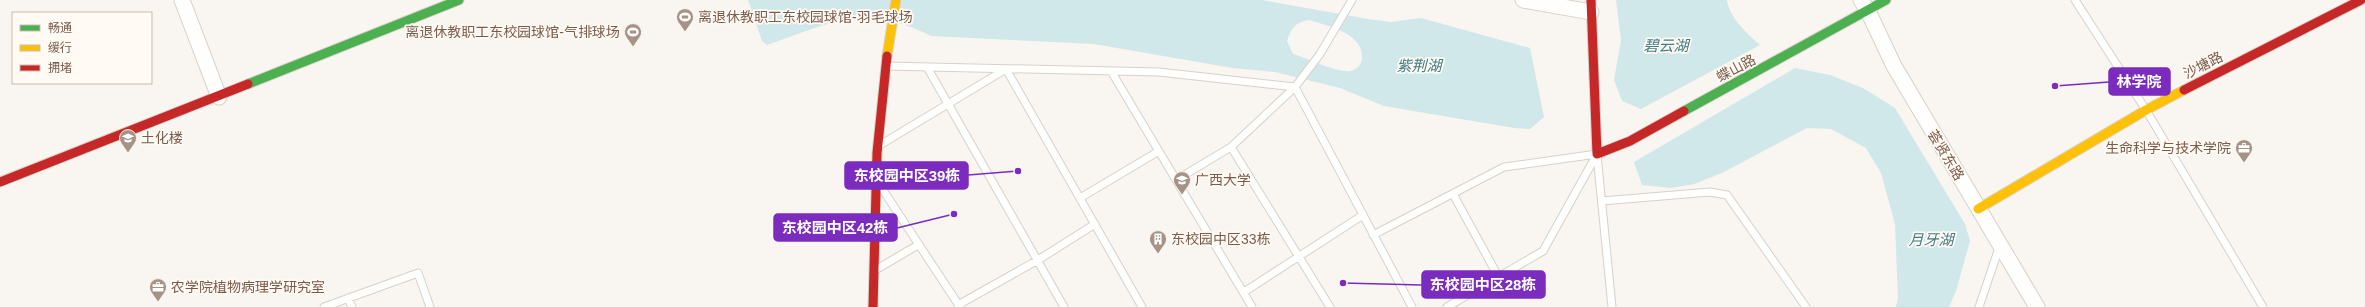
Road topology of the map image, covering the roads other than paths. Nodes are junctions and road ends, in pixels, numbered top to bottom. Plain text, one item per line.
1 (182, 0) edge
2 (459, 0) edge
3 (896, 0) edge
4 (1523, 0) edge
5 (1886, 0) edge
6 (2075, 0) edge
7 (2361, 0) edge
8 (1351, 3) edge
9 (1865, 5) edge
10 (1591, 6) edge
11 (884, 66) junction
12 (927, 67) junction
13 (1006, 68) junction
14 (1111, 71) junction
15 (1295, 87) junction
16 (219, 97) junction
17 (949, 104) junction
18 (2146, 110) junction
19 (876, 147) junction
20 (1231, 147) junction
21 (1159, 151) junction
22 (1597, 154) junction
23 (874, 177) junction
24 (1176, 180) junction
25 (0, 182) edge
26 (1453, 194) junction
27 (1080, 198) junction
28 (1602, 201) junction
29 (1978, 208) junction
30 (1363, 215) junction
31 (1095, 224) junction
32 (1373, 235) junction
33 (918, 245) junction
34 (2000, 245) junction
35 (1299, 256) junction
36 (1038, 260) junction
37 (873, 271) junction
38 (1499, 278) junction
39 (1244, 292) junction
40 (348, 298) junction
41 (959, 306) edge
42 (324, 307) edge
43 (352, 307) edge
44 (430, 307) edge
45 (873, 307) edge
46 (1064, 307) edge
47 (1142, 307) edge
48 (1252, 307) edge
49 (1330, 307) edge
50 (1412, 307) edge
51 (1447, 307) edge
52 (1612, 307) edge
53 (1806, 307) edge
54 (1979, 307) edge
55 (2037, 307) edge
56 (2263, 307) edge

1 - 16 street
2 - 16 street
3 - 11 street
4 - 10 street
5 - 9 street, 蝶山路
6 - 18 lane
7 - 18 street, 沙塘路
8 - 15 lane
9 - 22 street, 蝶山路
9 - 29 street, 荟贤东路
10 - 22 street
11 - 12 lane
11 - 19 street
12 - 13 lane
12 - 17 lane
13 - 14 lane
13 - 17 lane
13 - 27 lane
14 - 15 lane
14 - 21 lane
15 - 20 lane
15 - 30 lane
16 - 25 street
17 - 19 lane
17 - 36 lane
18 - 29 street, 沙塘路
18 - 56 lane
19 - 23 street
20 - 24 lane
20 - 35 lane
21 - 24 lane
21 - 27 lane
22 - 26 lane
22 - 28 lane
22 - 38 lane
23 - 33 lane
23 - 37 street
24 - 39 lane
26 - 32 lane
26 - 38 lane
27 - 31 lane
28 - 52 lane
28 - 53 lane
29 - 34 street, 荟贤东路
30 - 32 lane
30 - 35 lane
31 - 36 lane
31 - 47 lane
32 - 50 lane
33 - 37 lane
33 - 41 lane
34 - 54 lane
34 - 55 street, 荟贤东路
35 - 39 lane
35 - 49 lane
36 - 41 lane
36 - 46 lane
37 - 45 street
38 - 51 lane
39 - 48 lane
40 - 42 lane
40 - 43 lane
40 - 44 lane

